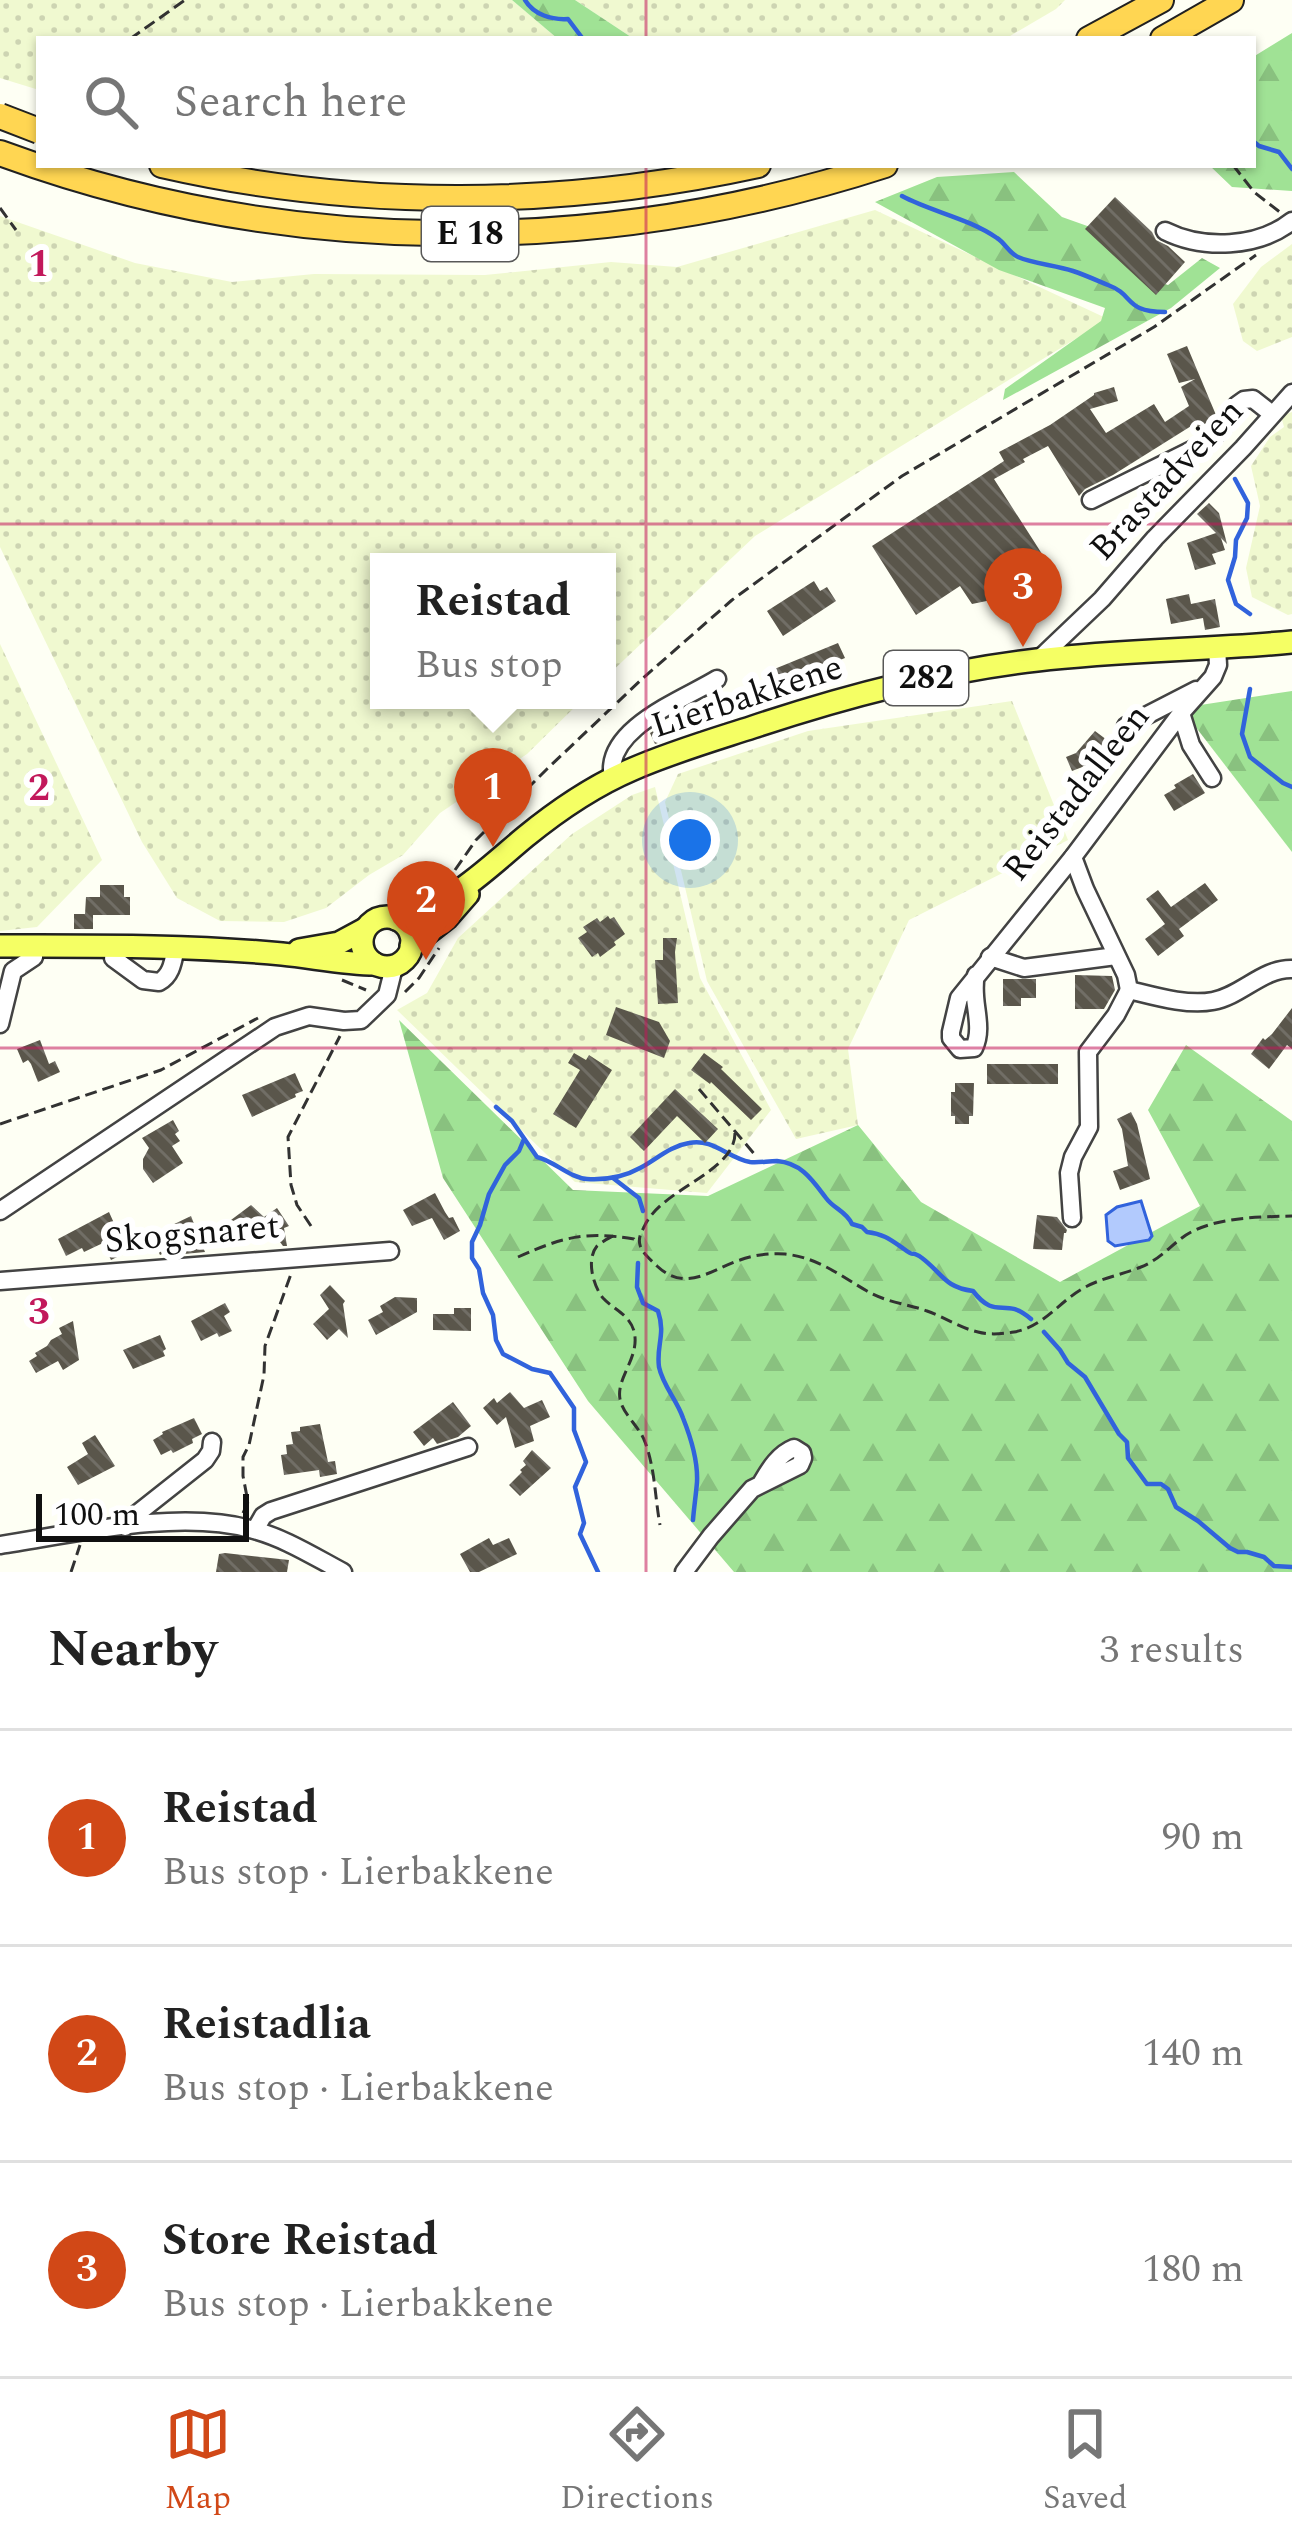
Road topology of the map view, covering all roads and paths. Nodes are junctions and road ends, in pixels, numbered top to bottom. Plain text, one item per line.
1 (184, 0) edge
2 (1161, 0) edge
3 (1231, 0) edge
4 (134, 36) edge
5 (1095, 36) edge
6 (1168, 36) edge
7 (0, 116) edge
8 (36, 129) edge
9 (0, 153) edge
10 (36, 165) edge
11 (45, 168) edge
12 (180, 168) edge
13 (741, 168) edge
14 (875, 168) edge
15 (1235, 168) edge
16 (0, 208) edge
17 (1292, 221) edge
18 (16, 230) dead end
19 (1165, 231) dead end
20 (1261, 252) dead end
21 (1292, 393) edge
22 (1272, 414) junction
23 (1091, 500) dead end
24 (1292, 642) edge
25 (1217, 647) junction
26 (1038, 660) junction
27 (718, 679) dead end
28 (1202, 690) junction
29 (616, 704) edge
30 (610, 709) edge
31 (1181, 713) junction
32 (1126, 726) dead end
33 (613, 778) junction
34 (1212, 778) dead end
35 (1073, 856) junction
36 (464, 876) junction
37 (396, 919) junction
38 (365, 929) junction
39 (446, 938) dead end
40 (0, 946) edge
41 (411, 946) junction
42 (176, 947) junction
43 (286, 954) junction
44 (1116, 956) junction
45 (34, 957) dead end
46 (990, 957) junction
47 (112, 958) dead end
48 (384, 966) junction
49 (1292, 969) edge
50 (976, 975) dead end
51 (1129, 990) junction
52 (386, 995) junction
53 (256, 1019) dead end
54 (344, 1021) junction
55 (0, 1024) edge
56 (699, 1089) dead end
57 (0, 1124) edge
58 (735, 1133) junction
59 (756, 1156) dead end
60 (0, 1210) edge
61 (1292, 1216) edge
62 (1072, 1218) dead end
63 (311, 1226) dead end
64 (613, 1236) junction
65 (640, 1244) junction
66 (390, 1251) dead end
67 (518, 1257) dead end
68 (294, 1258) junction
69 (0, 1280) edge
70 (212, 1442) dead end
71 (468, 1447) dead end
72 (762, 1482) dead end
73 (659, 1525) dead end
74 (124, 1527) junction
75 (247, 1528) junction
76 (81, 1532) junction
77 (0, 1545) edge
78 (340, 1571) edge
79 (71, 1572) edge
80 (684, 1572) edge

1 - 4 path
2 - 5 highway
3 - 6 highway
7 - 8 highway, bridge
9 - 10 highway, E 18
11 - 14 highway, E 18
12 - 13 highway, E 18
15 - 17 path
16 - 18 path
17 - 19 street
20 - 29 path
21 - 22 street, Brastadveien
22 - 23 street
22 - 26 street, Brastadveien
24 - 25 main road, Lierbakkene / 282
25 - 26 main road, Lierbakkene / 282
25 - 28 street, Reistadalleen
26 - 33 main road, Lierbakkene / 282
27 - 33 street
28 - 31 street, Reistadalleen
28 - 32 street
30 - 36 path
31 - 34 street
31 - 35 street, Reistadalleen
33 - 36 main road, Lierbakkene / 282
35 - 44 street
35 - 46 street, Reistadalleen
36 - 37 main road, Lierbakkene / 282
36 - 41 main road, Lierbakkene / 282
37 - 38 main road, 282
37 - 41 main road
38 - 43 main road, 282
38 - 48 main road
39 - 52 path
40 - 42 main road, 282
41 - 48 main road, 282
42 - 43 main road, 282
42 - 47 street
43 - 48 main road, 282
44 - 46 street
44 - 51 street
45 - 55 street
46 - 50 street, Reistadalleen
48 - 52 street
49 - 51 street
51 - 62 street
52 - 54 street
53 - 57 path
54 - 60 street
54 - 63 path
56 - 58 path
58 - 59 path
58 - 65 path
61 - 65 path
64 - 65 path
64 - 67 path
64 - 73 path
66 - 68 street, Skogsnaret
68 - 69 street, Skogsnaret
68 - 75 path
70 - 74 street
71 - 75 street
72 - 80 street
74 - 75 street
74 - 76 street
75 - 78 street
76 - 77 street
76 - 79 path

